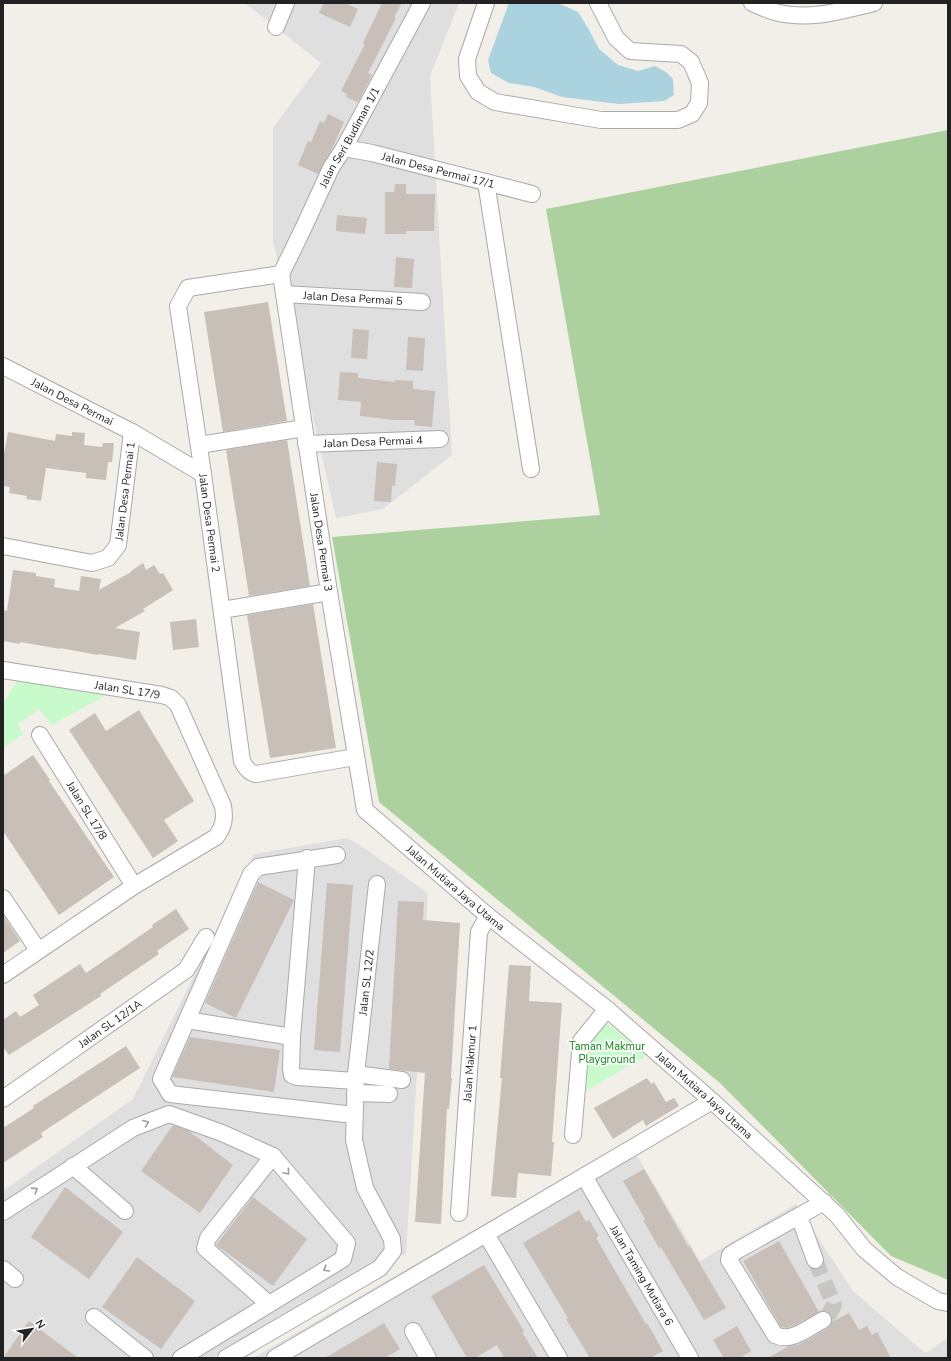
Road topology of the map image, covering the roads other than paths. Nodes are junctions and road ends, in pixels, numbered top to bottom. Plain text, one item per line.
1 (286, 3) edge
2 (422, 3) edge
3 (486, 3) edge
4 (598, 3) edge
5 (752, 3) edge
6 (874, 3) edge
7 (276, 27) dead end
8 (344, 148) junction
9 (486, 182) junction
10 (532, 194) dead end
11 (281, 274) junction
12 (284, 294) junction
13 (422, 302) dead end
14 (3, 366) edge
15 (132, 432) junction
16 (305, 436) junction
17 (440, 439) dead end
18 (199, 445) junction
19 (531, 469) dead end
20 (203, 474) junction
21 (3, 546) edge
22 (329, 592) junction
23 (222, 610) junction
24 (3, 671) edge
25 (40, 736) dead end
26 (355, 758) junction
27 (365, 810) joint
28 (337, 855) dead end
29 (307, 858) junction
30 (377, 884) dead end
31 (134, 886) junction
32 (3, 898) edge
33 (488, 916) junction
34 (206, 938) dead end
35 (38, 950) junction
36 (3, 975) edge
37 (607, 1010) junction
38 (187, 1020) junction
39 (292, 1037) junction
40 (402, 1080) dead end
41 (355, 1083) junction
42 (389, 1094) dead end
43 (3, 1100) edge
44 (712, 1101) junction
45 (354, 1115) junction
46 (574, 1135) dead end
47 (274, 1156) junction
48 (73, 1166) junction
49 (584, 1176) junction
50 (824, 1202) junction
51 (125, 1211) dead end
52 (3, 1212) edge
53 (459, 1213) dead end
54 (799, 1216) junction
55 (486, 1234) junction
56 (815, 1260) tunnel mouth
57 (948, 1303) edge
58 (268, 1304) junction
59 (94, 1317) dead end
60 (822, 1320) tunnel mouth
61 (412, 1331) dead end
62 (291, 1354) edge
63 (145, 1358) edge
64 (181, 1358) edge
65 (226, 1358) edge
66 (275, 1358) edge
67 (428, 1358) edge
68 (559, 1358) edge
69 (690, 1358) edge

1 - 7 street
2 - 8 street, Jalan Seri Budiman 1/1
3 - 4 street
5 - 6 street
8 - 9 street, Jalan Desa Permai 17/1
8 - 11 street, Jalan Seri Budiman 1/1
9 - 10 street, Jalan Desa Permai 17/1
9 - 19 street
11 - 12 street, Jalan Desa Permai 3
11 - 18 street, Jalan Desa Permai 2
12 - 13 street, Jalan Desa Permai 5
12 - 16 street, Jalan Desa Permai 3
14 - 15 street, Jalan Desa Permai
15 - 20 street, Jalan Desa Permai
15 - 21 street, Jalan Desa Permai 1
16 - 17 street, Jalan Desa Permai 4
16 - 18 street, Jalan Desa Permai 4
16 - 22 street, Jalan Desa Permai 3
18 - 20 street, Jalan Desa Permai 2
20 - 23 street, Jalan Desa Permai 2
22 - 23 street
22 - 26 street, Jalan Desa Permai 3
23 - 26 street, Jalan Desa Permai 2
24 - 31 street, Jalan SL 17/9
25 - 31 street, Jalan SL 17/8
26 - 27 street, Jalan Desa Permai 3
27 - 33 street, Jalan Mutiara Jaya Utama
28 - 29 street
29 - 38 street
29 - 39 street
30 - 41 street, Jalan SL 12/2
31 - 35 street
32 - 35 street
33 - 37 street, Jalan Mutiara Jaya Utama
33 - 53 street, Jalan Makmur 1
34 - 43 street, Jalan SL 12/1A
35 - 36 street
37 - 44 street, Jalan Mutiara Jaya Utama
37 - 46 street
38 - 39 street
38 - 45 street
39 - 41 street
40 - 41 street
41 - 42 street
41 - 45 street, Jalan SL 12/2
44 - 49 street
44 - 50 street, Jalan Mutiara Jaya Utama
45 - 65 street, Jalan SL 12/2
48 -> 47 street
47 - 58 street
47 -> 58 street
48 - 51 street
52 -> 48 street
49 - 55 street
49 - 69 street, Jalan Taming Mutiara 6
50 - 54 street
50 - 57 street, Jalan Mutiara Jaya Utama
54 - 56 street
54 - 60 street
55 - 62 street
55 - 68 street
58 - 64 street
59 - 63 street
61 - 67 street
62 - 66 street

